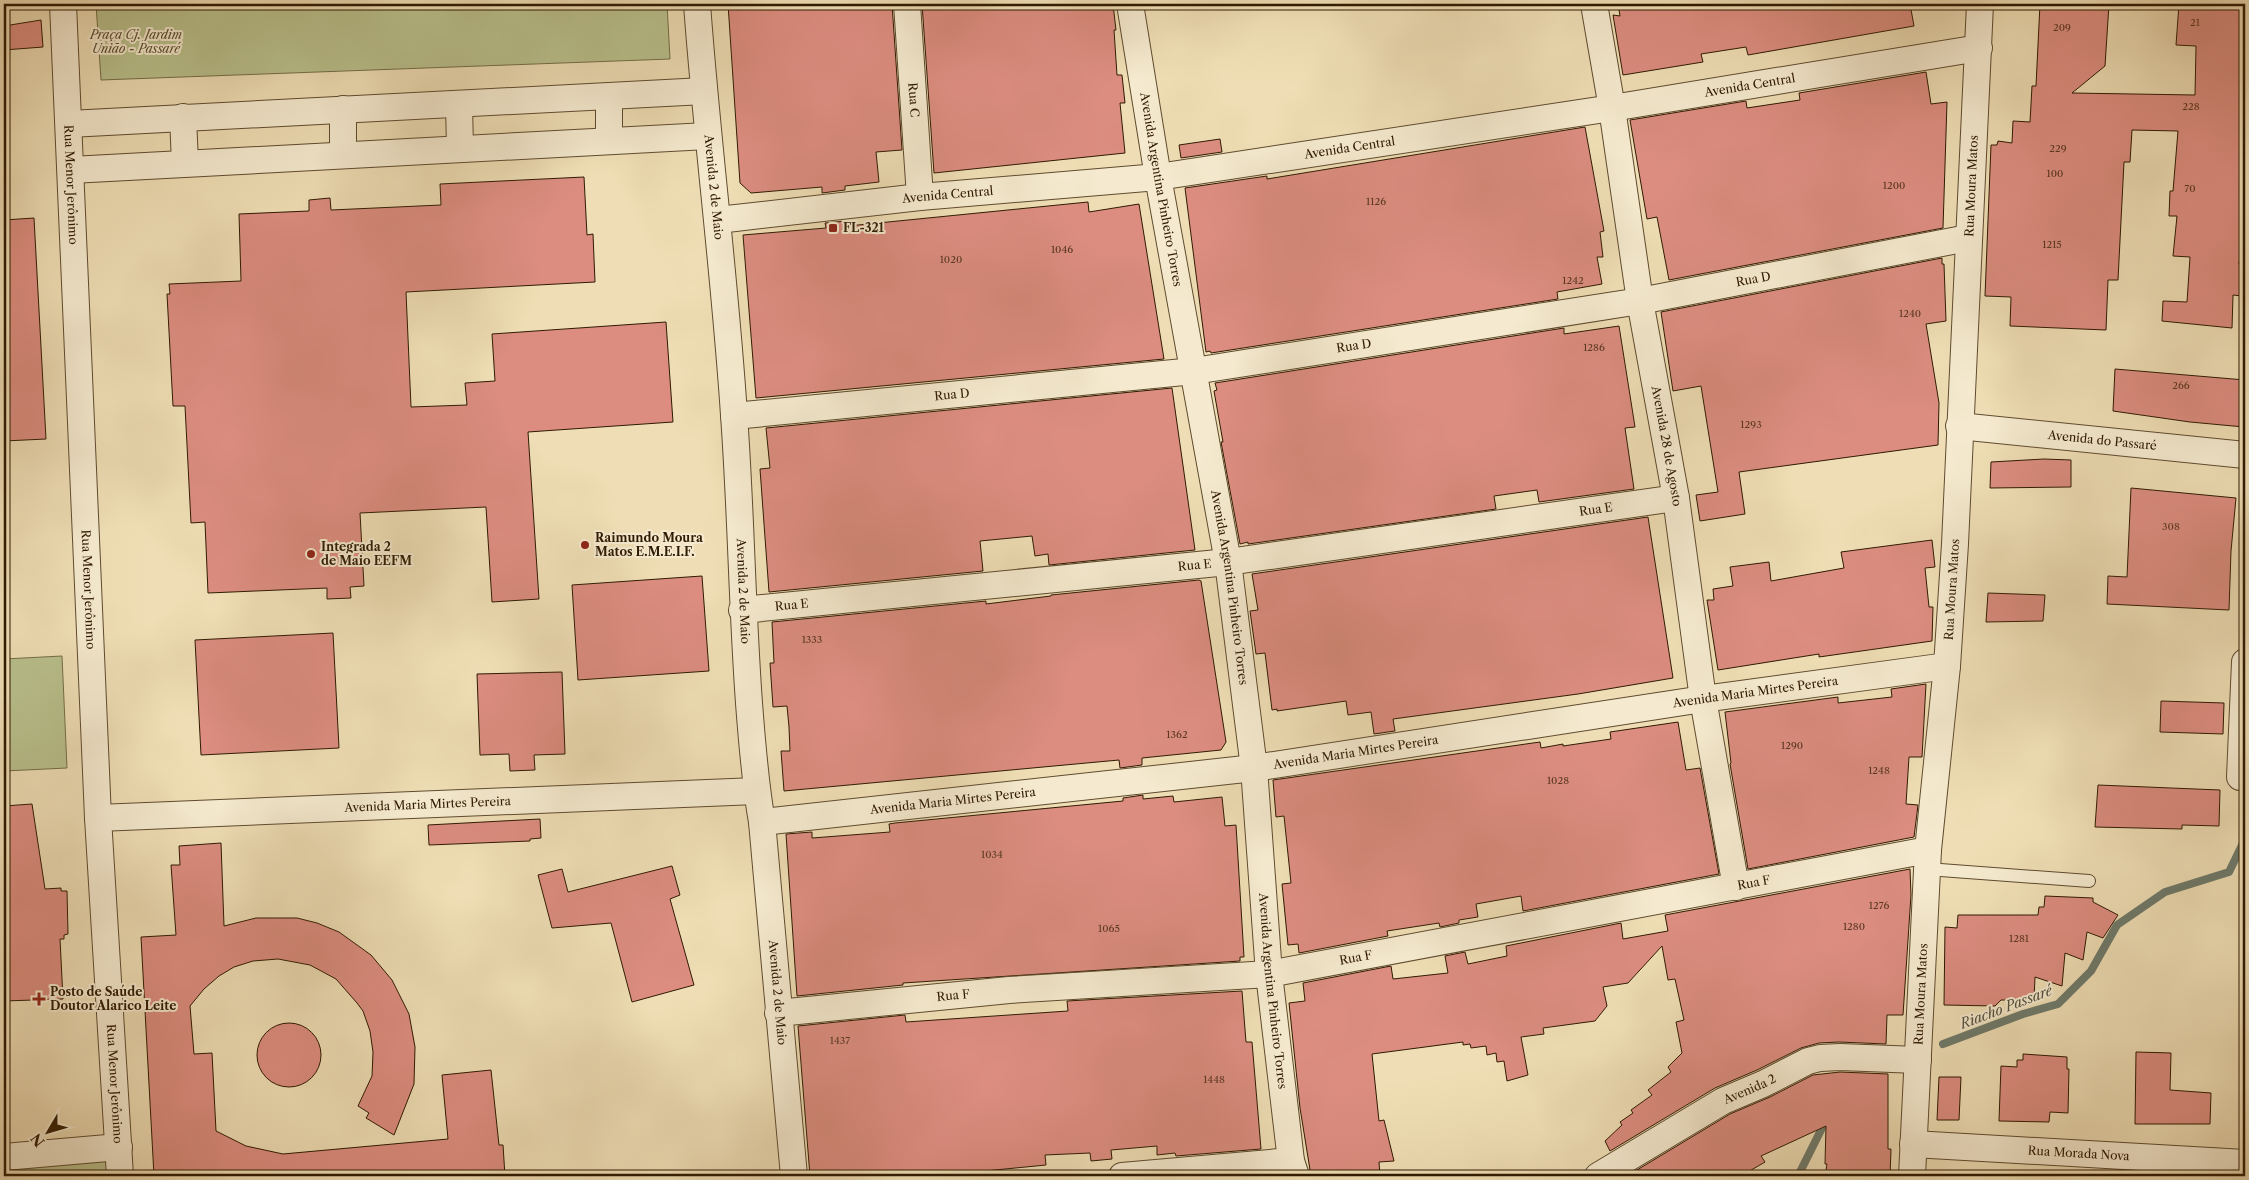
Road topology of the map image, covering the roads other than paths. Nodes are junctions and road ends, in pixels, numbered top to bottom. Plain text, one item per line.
1 (63, 4) edge
2 (697, 4) edge
3 (907, 4) edge
4 (1130, 4) edge
5 (1594, 4) edge
6 (1980, 4) edge
7 (1979, 48) junction
8 (704, 91) junction
9 (609, 96) junction
10 (459, 104) junction
11 (1612, 108) junction
12 (343, 109) junction
13 (184, 117) junction
14 (68, 124) junction
15 (707, 136) junction
16 (609, 141) junction
17 (460, 149) junction
18 (344, 155) junction
19 (185, 163) junction
20 (71, 170) junction
21 (1158, 177) junction
22 (920, 196) junction
23 (718, 220) junction
24 (1968, 238) junction
25 (1640, 301) junction
26 (1194, 371) junction
27 (734, 416) junction
28 (1959, 426) junction
29 (2245, 455) edge
30 (1676, 498) junction
31 (1228, 562) junction
32 (742, 610) junction
33 (2245, 662) edge
34 (1947, 666) junction
35 (1703, 699) junction
36 (1254, 768) junction
37 (2240, 777) dead end
38 (756, 790) junction
39 (98, 818) junction
40 (762, 822) junction
41 (1928, 860) junction
42 (2089, 881) dead end
43 (1736, 887) junction
44 (1269, 974) junction
45 (778, 1013) junction
46 (1918, 1060) junction
47 (1913, 1144) junction
48 (119, 1147) junction
49 (4, 1157) edge
50 (2238, 1167) edge
51 (1294, 1169) edge
52 (120, 1176) edge
53 (794, 1176) edge
54 (1122, 1176) edge
55 (1598, 1176) edge
56 (1912, 1176) edge

1 - 14 street, Rua Menor Jerônimo
2 - 8 street, Avenida 2 de Maio
3 - 22 street, Rua C
4 - 21 street, Avenida Argentina Pinheiro Torres
5 - 11 street, Avenida 28 de Agosto
6 - 7 street, Rua Moura Matos
7 - 11 street, Avenida Central
7 - 24 street, Rua Moura Matos
8 - 9 street
8 - 15 street, Avenida 2 de Maio
9 - 10 street
9 - 16 street
10 - 12 street
10 - 17 street
11 - 21 street, Avenida Central
11 - 25 street, Avenida 28 de Agosto
12 - 13 street
12 - 18 street
13 - 14 street
13 - 19 street
14 - 20 street, Rua Menor Jerônimo
15 - 16 street
15 - 23 street, Avenida 2 de Maio
16 - 17 street
17 - 18 street
18 - 19 street
19 - 20 street
20 - 39 street, Rua Menor Jerônimo
21 - 22 street, Avenida Central
21 - 26 street, Avenida Argentina Pinheiro Torres
22 - 23 street, Avenida Central
23 - 27 street, Avenida 2 de Maio
24 - 25 street, Rua D
24 - 28 street, Rua Moura Matos
25 - 26 street, Rua D
25 - 30 street, Avenida 28 de Agosto
26 - 27 street, Rua D
26 - 31 street, Avenida Argentina Pinheiro Torres
27 - 32 street, Avenida 2 de Maio
28 - 29 street, Avenida do Passaré
28 - 34 street, Rua Moura Matos
30 - 31 street, Rua E
30 - 35 street, Avenida 28 de Agosto
31 - 32 street, Rua E
31 - 36 street, Avenida Argentina Pinheiro Torres
32 - 38 street, Avenida 2 de Maio
33 - 37 street
34 - 35 street, Avenida Maria Mirtes Pereira
34 - 41 street, Rua Moura Matos
35 - 36 street, Avenida Maria Mirtes Pereira
35 - 43 street, Avenida 28 de Agosto
36 - 40 street, Avenida Maria Mirtes Pereira
36 - 44 street, Avenida Argentina Pinheiro Torres
38 - 39 street, Avenida Maria Mirtes Pereira
38 - 40 street, Avenida 2 de Maio
39 - 48 street, Rua Menor Jerônimo
40 - 45 street, Avenida 2 de Maio
41 - 42 lane
41 - 43 street, Rua F
41 - 46 street, Rua Moura Matos
43 - 44 street, Rua F
44 - 45 street, Rua F
44 - 51 street, Avenida Argentina Pinheiro Torres
45 - 53 street, Avenida 2 de Maio
46 - 47 street, Rua Moura Matos
46 - 55 street, Avenida 2
47 - 50 street, Rua Morada Nova
47 - 56 street, Rua Moura Matos
48 - 49 street
48 - 52 street, Rua Menor Jerônimo
51 - 54 street

